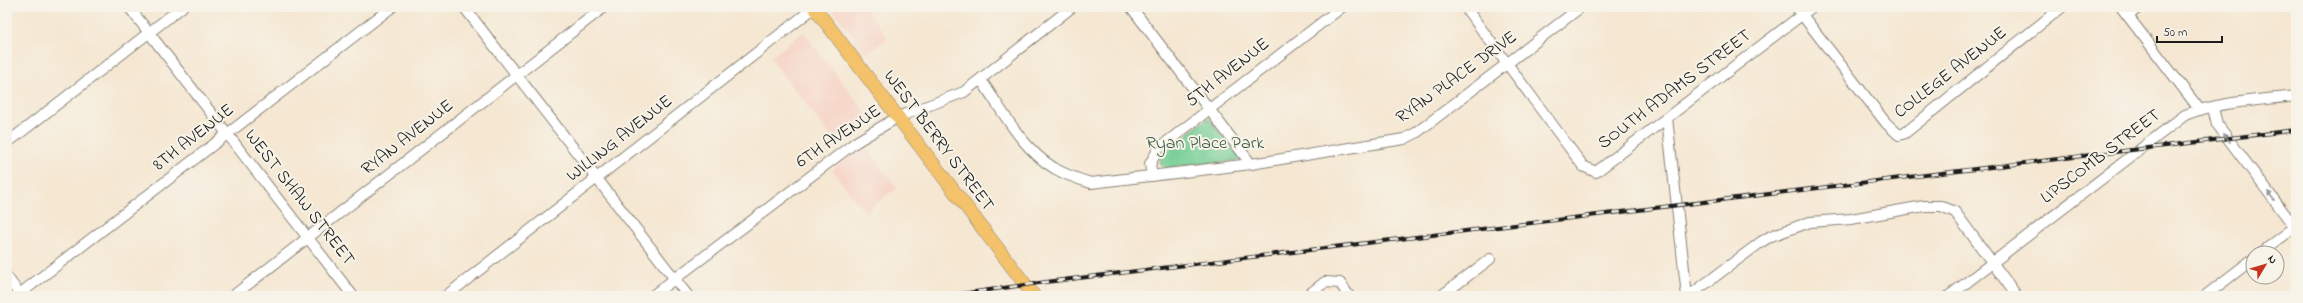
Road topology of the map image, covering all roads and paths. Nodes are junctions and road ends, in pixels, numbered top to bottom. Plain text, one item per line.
1 (130, 7) edge
2 (182, 7) edge
3 (392, 7) edge
4 (464, 7) edge
5 (604, 7) edge
6 (814, 7) edge
7 (1072, 7) edge
8 (1131, 7) edge
9 (1342, 7) edge
10 (1465, 7) edge
11 (1581, 7) edge
12 (1812, 7) edge
13 (2062, 7) edge
14 (2121, 7) edge
15 (2139, 7) edge
16 (1799, 11) edge
17 (2128, 16) junction
18 (149, 33) junction
19 (1508, 63) junction
20 (517, 75) junction
21 (981, 80) junction
22 (2296, 96) edge
23 (2213, 108) junction
24 (1210, 109) junction
25 (2200, 110) junction
26 (898, 117) junction
27 (1667, 118) junction
28 (227, 134) junction
29 (7, 143) edge
30 (1251, 164) junction
31 (1152, 176) junction
32 (597, 179) junction
33 (2295, 228) edge
34 (308, 238) junction
35 (2272, 245) edge
36 (1490, 259) dead end
37 (1992, 263) junction
38 (2245, 265) edge
39 (7, 277) edge
40 (674, 278) junction
41 (19, 295) edge
42 (233, 296) edge
43 (354, 296) edge
44 (446, 296) edge
45 (652, 296) edge
46 (688, 296) edge
47 (1034, 296) edge
48 (1307, 296) edge
49 (1349, 296) edge
50 (1441, 296) edge
51 (1688, 296) edge
52 (1949, 296) edge
53 (2017, 296) edge
54 (2205, 296) edge

1 - 18 street, WEST SHAW STREET
2 - 18 street
3 - 28 street, 8TH AVENUE
4 - 20 street
5 - 20 street, RYAN AVENUE
6 - 26 main road, WEST BERRY STREET
6 - 32 street, WILLING AVENUE
7 - 21 street, 6TH AVENUE
8 - 24 street
9 - 24 street, 5TH AVENUE
10 - 19 street
11 - 19 street, RYAN PLACE DRIVE
12 - 16 street, SOUTH ADAMS STREET
13 - 16 street, COLLEGE AVENUE
14 - 17 street
15 - 17 street
16 - 27 street, SOUTH ADAMS STREET
17 - 25 street
18 - 28 street, WEST SHAW STREET
18 - 29 street
19 - 27 street, SOUTH ADAMS STREET
19 - 30 street, RYAN PLACE DRIVE
20 - 32 street
20 - 34 street, RYAN AVENUE
21 - 26 street, 6TH AVENUE
21 - 31 street, RYAN PLACE DRIVE
22 - 23 street, LIPSCOMB STREET
23 - 25 street, LIPSCOMB STREET
33 -> 23 street
24 - 30 street
24 - 31 street, 5TH AVENUE
25 - 37 street, LIPSCOMB STREET
26 - 40 street, 6TH AVENUE
26 - 47 main road, WEST BERRY STREET
27 - 51 street
28 - 34 street, WEST SHAW STREET
28 - 41 street, 8TH AVENUE
30 - 31 street, RYAN PLACE DRIVE
32 - 40 street
32 - 44 street, WILLING AVENUE
33 - 35 street
34 - 42 street, RYAN AVENUE
34 - 43 street, WEST SHAW STREET
36 - 50 street
37 - 51 street
37 - 52 street, LIPSCOMB STREET
37 - 53 street
38 - 54 street
39 - 41 street
40 - 45 street, 6TH AVENUE
40 - 46 street
48 - 49 street

